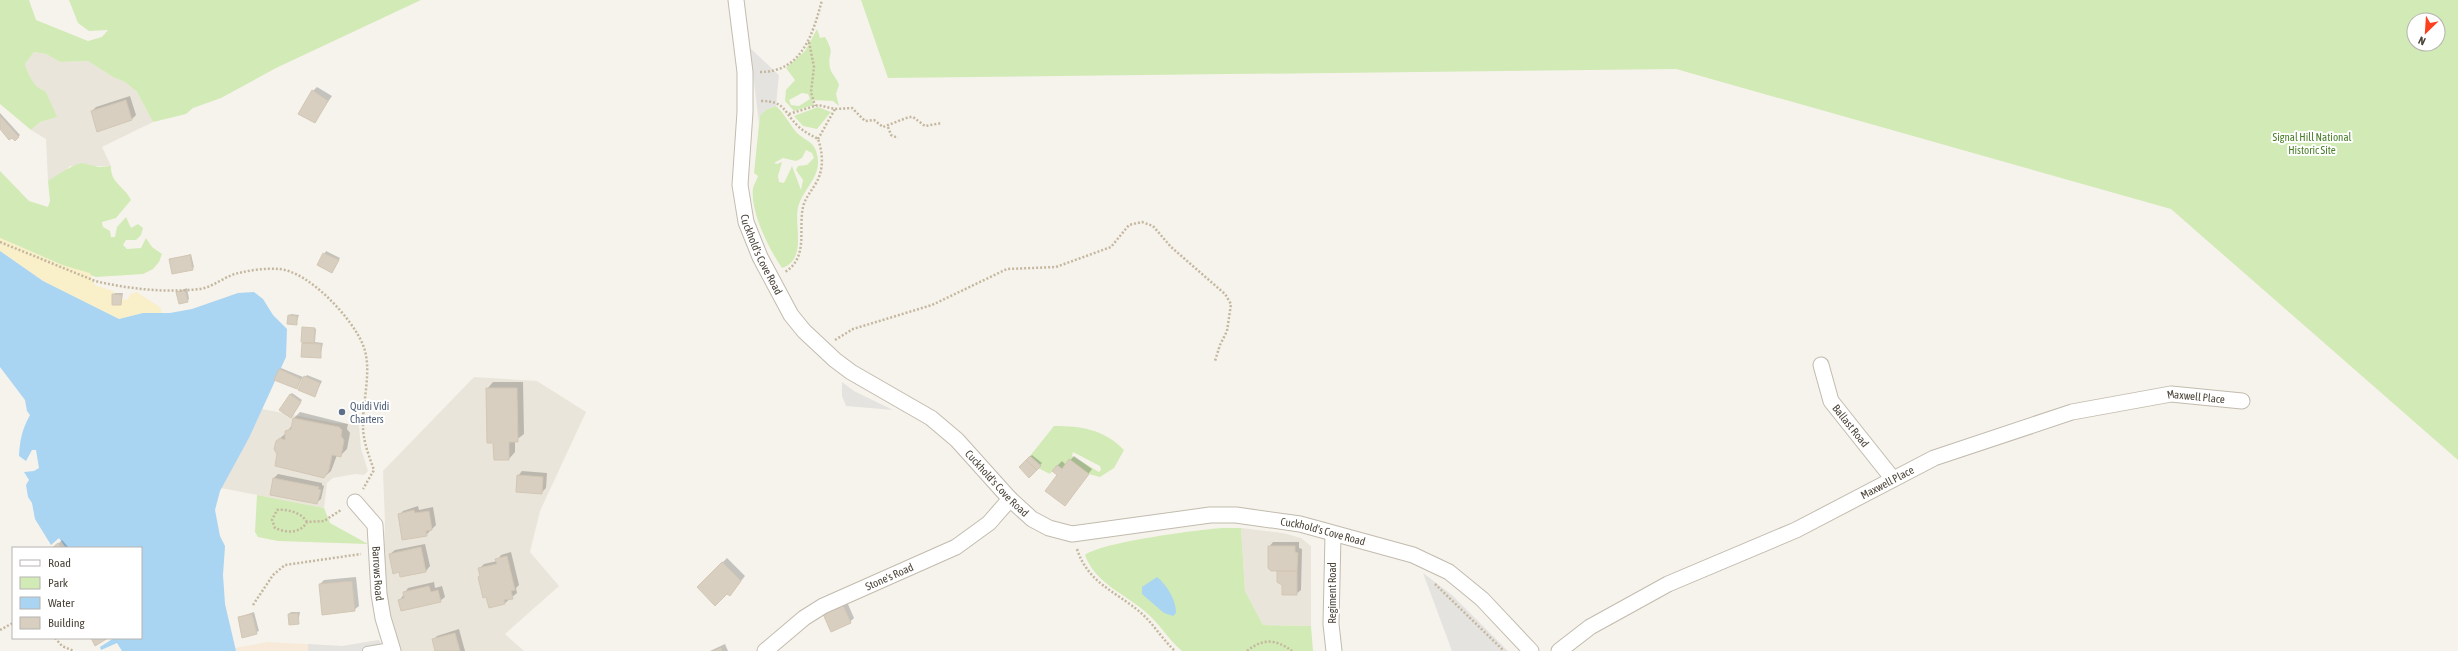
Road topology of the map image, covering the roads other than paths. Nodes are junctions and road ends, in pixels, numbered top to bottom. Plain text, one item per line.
1 (736, 0) edge
2 (1821, 365) dead end
3 (2242, 401) dead end
4 (1893, 479) junction
5 (1010, 499) junction
6 (355, 502) road end
7 (1333, 535) junction
8 (392, 649) edge
9 (367, 651) edge
10 (765, 651) edge
11 (1334, 651) edge
12 (1531, 651) edge
13 (1558, 651) edge

1 - 5 street, Cuckhold's Cove Road
2 - 4 street, Ballast Road
3 - 4 street, Maxwell Place
4 - 13 street, Maxwell Place
5 - 7 street, Cuckhold's Cove Road
5 - 10 street, Stone's Road
6 - 8 street, Barrows Road
7 - 11 street, Regiment Road
7 - 12 street, Cuckhold's Cove Road
8 - 9 lane

